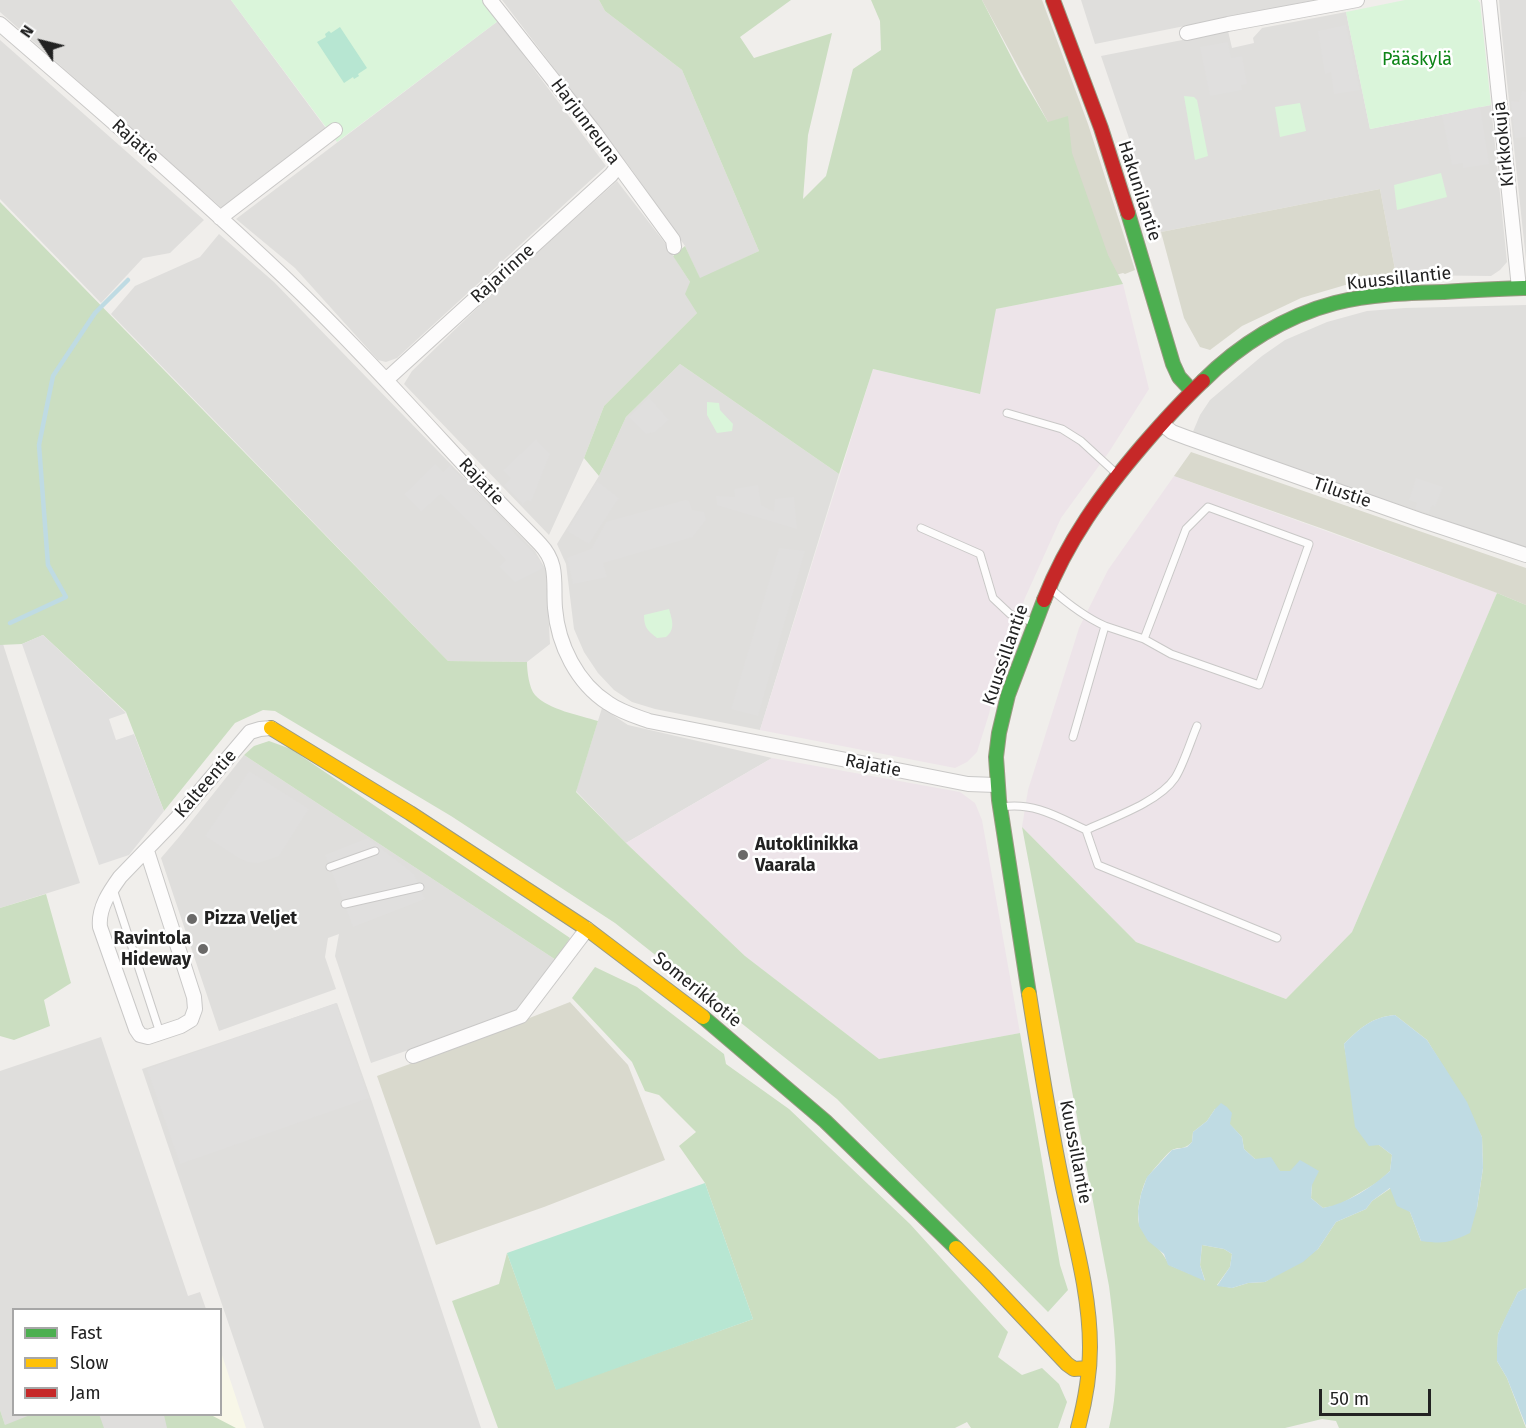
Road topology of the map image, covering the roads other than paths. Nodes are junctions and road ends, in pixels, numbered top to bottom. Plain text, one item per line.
1 (490, 0) edge
2 (1053, 0) edge
3 (1357, 0) edge
4 (1489, 0) edge
5 (0, 24) edge
6 (1187, 33) dead end
7 (335, 130) dead end
8 (618, 166) junction
9 (220, 218) junction
10 (674, 247) dead end
11 (1523, 288) edge
12 (386, 380) junction
13 (1192, 391) junction
14 (1007, 413) dead end
15 (1162, 424) junction
16 (1118, 475) junction
17 (921, 528) dead end
18 (1526, 555) edge
19 (1049, 588) junction
20 (1035, 623) junction
21 (1105, 626) junction
22 (1144, 639) junction
23 (1197, 726) dead end
24 (271, 728) joint
25 (1073, 737) dead end
26 (996, 785) junction
27 (999, 807) junction
28 (1086, 830) junction
29 (147, 851) junction
30 (375, 851) dead end
31 (330, 867) dead end
32 (113, 887) junction
33 (420, 888) dead end
34 (345, 904) dead end
35 (587, 928) junction
36 (1277, 938) dead end
37 (160, 1033) junction
38 (412, 1056) dead end
39 (1050, 1344) junction
40 (1089, 1368) junction
41 (1078, 1428) edge

1 - 8 street, Harjunreuna
2 - 13 main road, Hakunilantie
3 - 6 street
4 - 11 street, Kirkkokuja
5 - 9 street, Rajatie
7 - 9 street
8 - 10 street, Harjunreuna
8 - 12 street, Rajarinne
9 - 12 street, Rajatie
11 - 13 main road, Kuussillantie
12 - 26 street, Rajatie
13 - 15 main road, Kuussillantie
14 - 16 lane
15 - 16 main road, Kuussillantie
15 - 18 street, Tilustie
16 - 19 main road, Kuussillantie
17 - 20 lane
19 - 20 main road, Kuussillantie
19 - 21 lane
20 - 26 main road, Kuussillantie
21 - 22 lane
21 - 25 lane
22 - 22 lane
23 - 28 lane
24 - 29 street, Kalteentie
24 - 35 main road, Somerikkotie
26 - 27 main road, Kuussillantie
27 - 28 lane
27 - 40 main road, Kuussillantie
28 - 36 lane
29 - 32 street, Kalteentie
29 - 37 street
30 - 31 lane
32 - 37 lane
32 - 37 street, Kalteentie
33 - 34 lane
35 - 38 street
35 - 39 main road, Somerikkotie
39 - 40 main road
39 - 40 main road, Somerikkotie
40 - 41 main road

